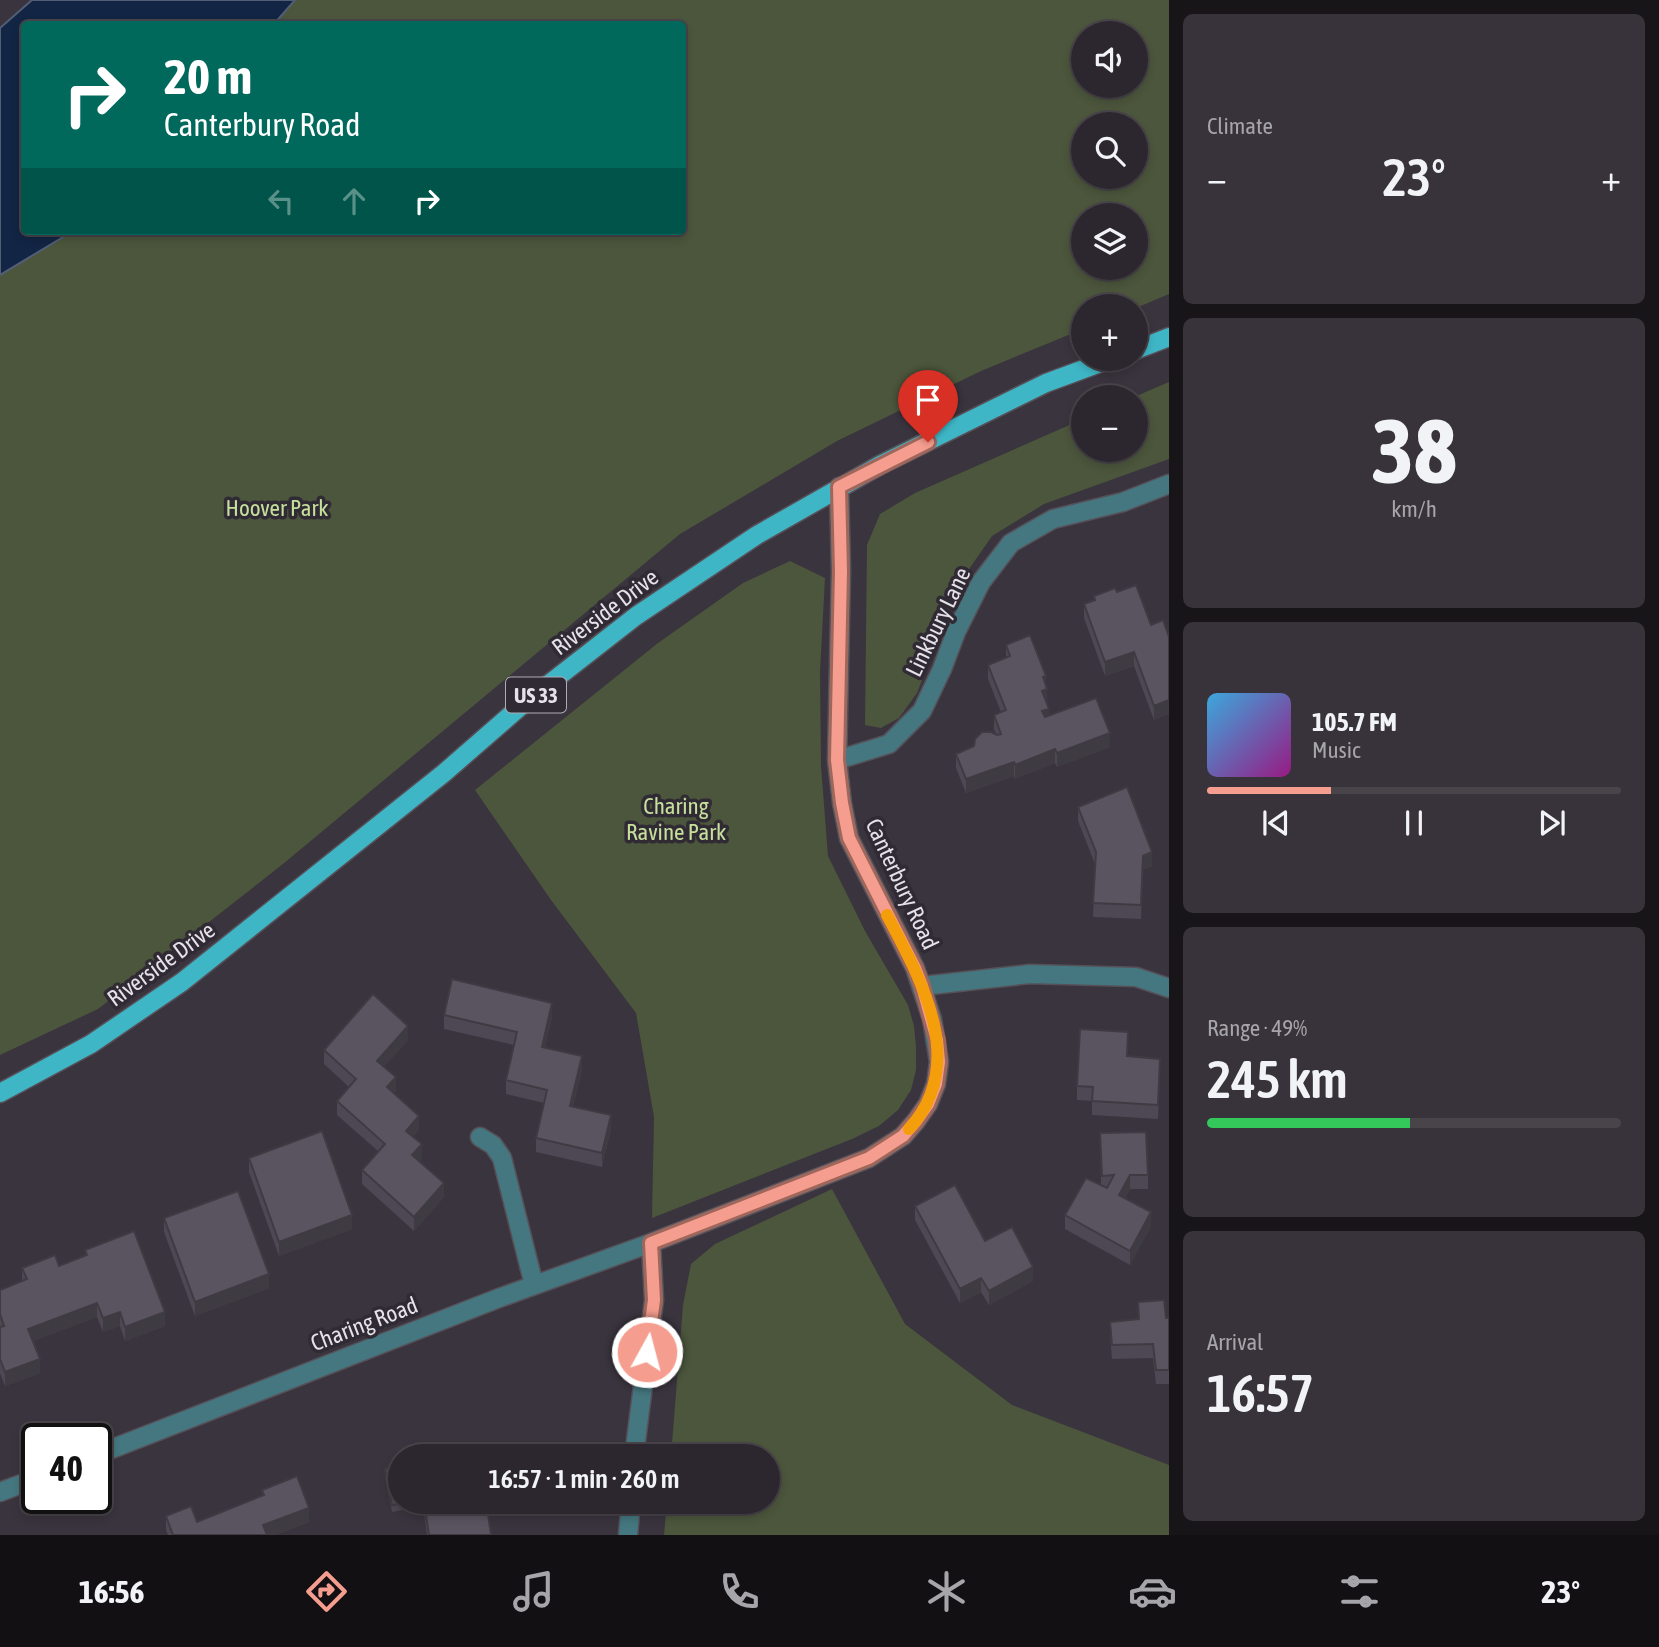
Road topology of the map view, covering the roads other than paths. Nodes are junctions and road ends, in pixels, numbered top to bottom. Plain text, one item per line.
1 (1169, 338) edge
2 (1148, 346) edge
3 (1078, 371) edge
4 (1169, 484) edge
5 (839, 487) junction
6 (837, 760) junction
7 (922, 986) junction
8 (1169, 988) edge
9 (0, 1093) edge
10 (480, 1137) dead end
11 (651, 1243) junction
12 (534, 1285) junction
13 (636, 1444) edge
14 (112, 1449) edge
15 (21, 1484) edge
16 (0, 1492) edge
17 (630, 1514) edge
18 (628, 1535) edge

1 - 2 main road
3 - 5 main road, Riverside Drive / US 33
4 - 6 street, Linkbury Lane
5 - 6 street, Canterbury Road
5 - 9 main road, Riverside Drive / US 33
6 - 7 street, Canterbury Road
7 - 8 street
7 - 11 street, Canterbury Road
10 - 12 street
11 - 12 street, Charing Road
11 - 13 street
12 - 14 street, Charing Road
15 - 16 street
17 - 18 street

